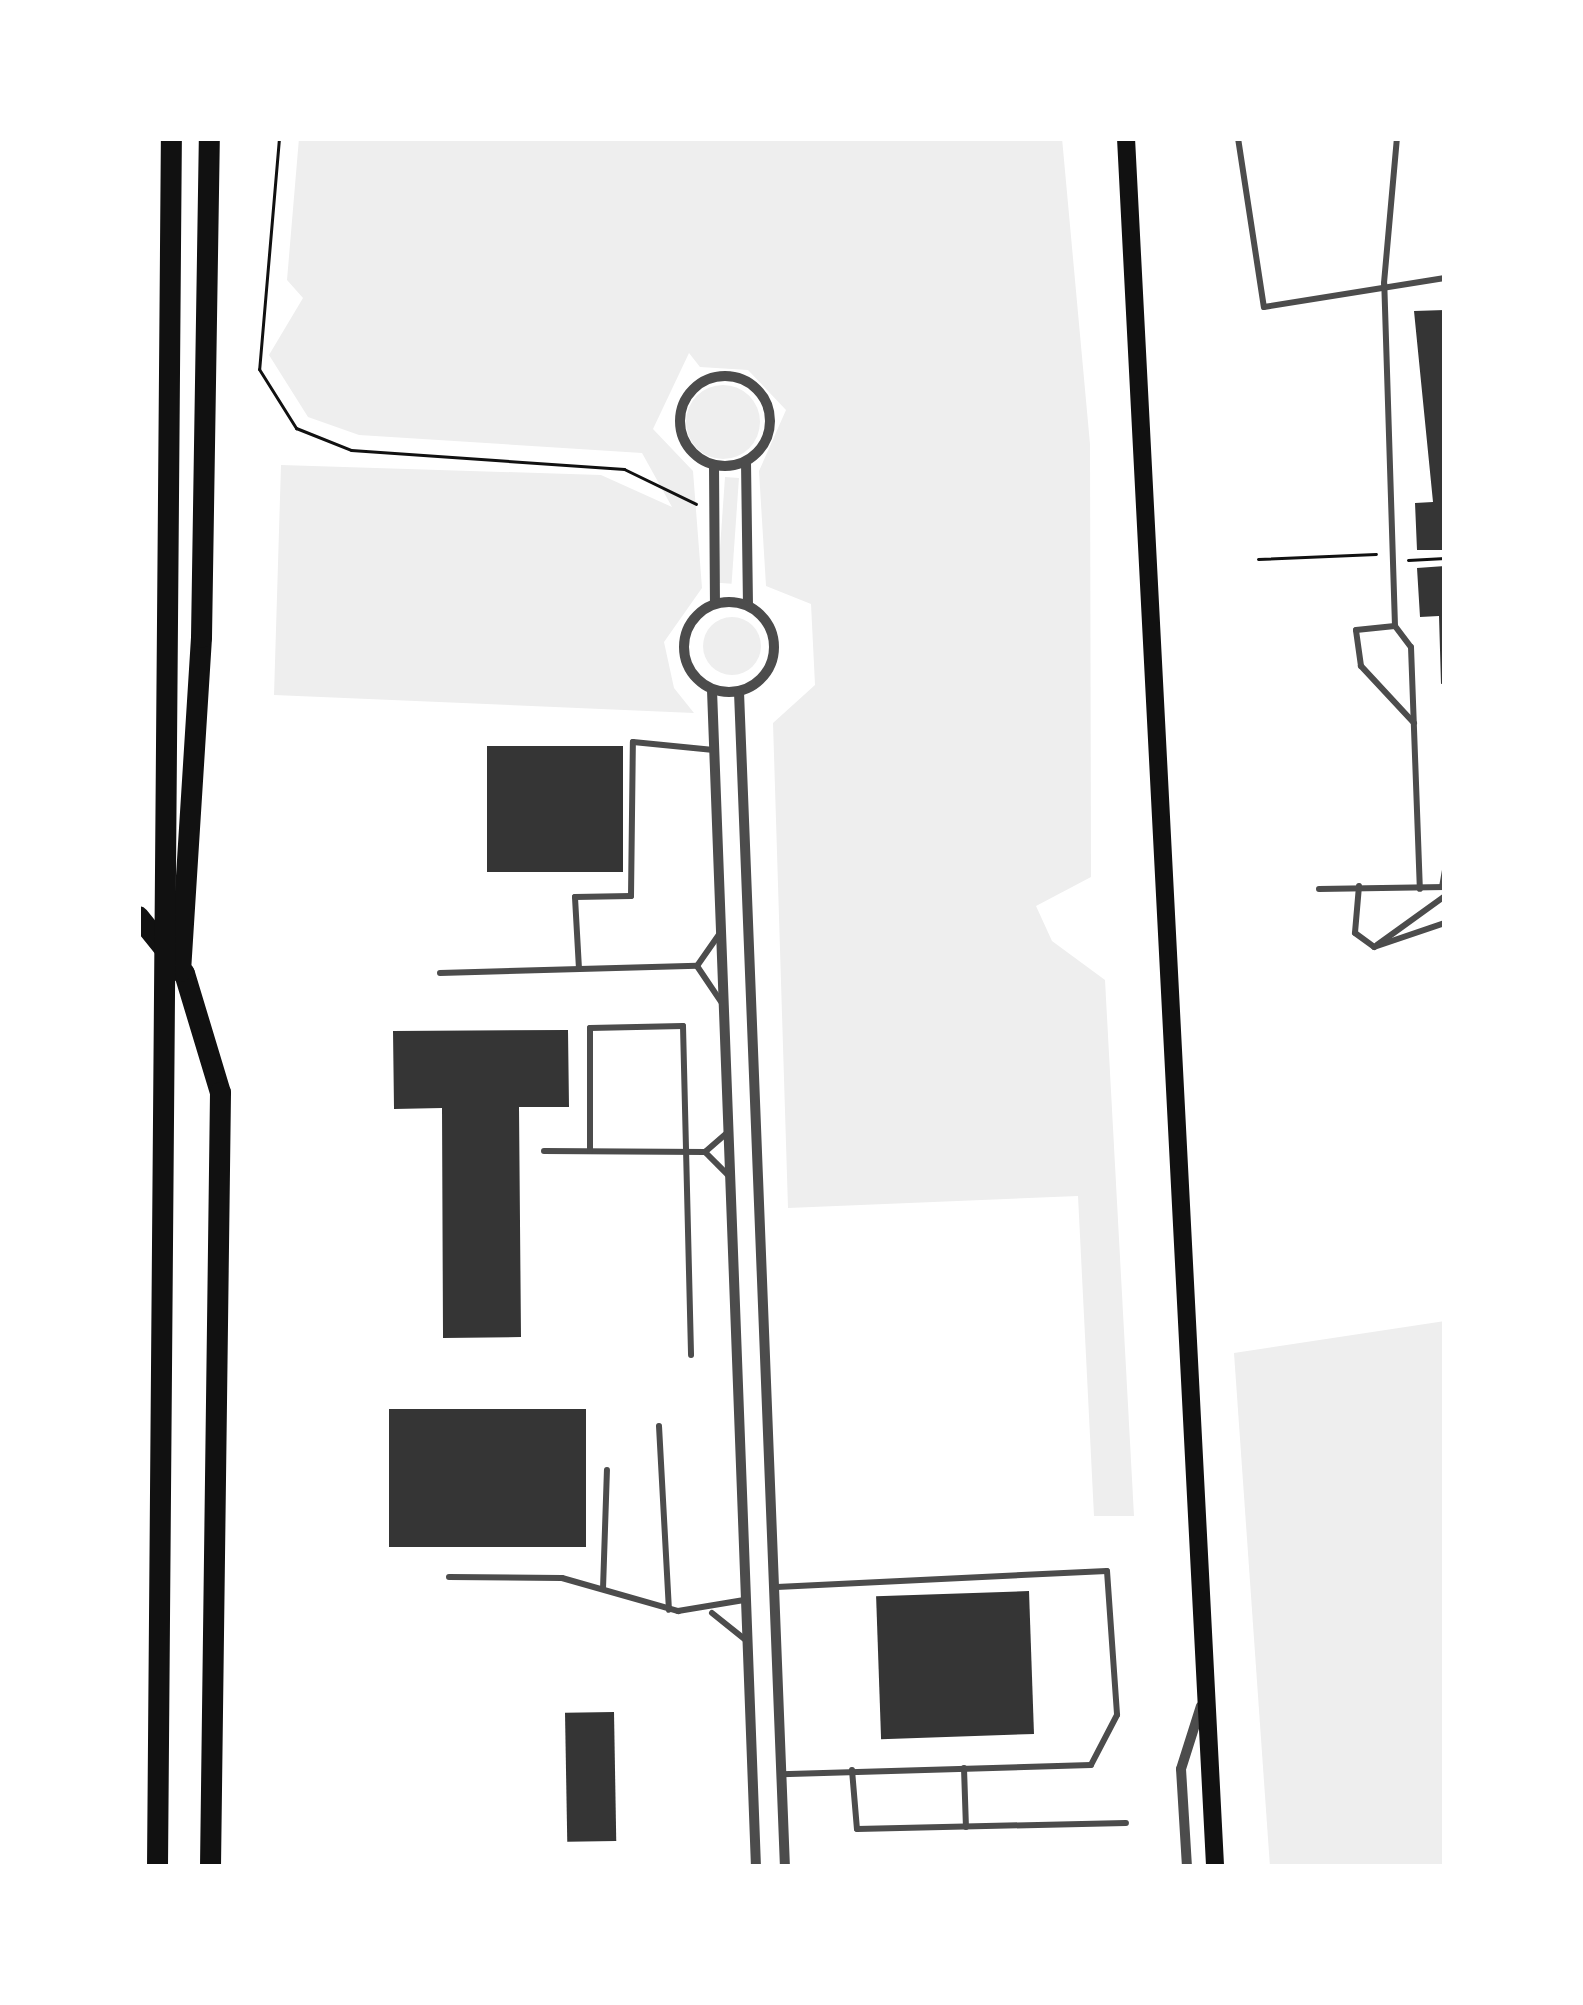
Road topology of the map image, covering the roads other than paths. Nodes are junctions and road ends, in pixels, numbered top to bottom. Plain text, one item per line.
1 (171, 138) edge
2 (208, 138) edge
3 (1126, 138) edge
4 (1238, 138) edge
5 (1397, 138) edge
6 (1445, 278) edge
7 (1384, 284) junction
8 (746, 461) junction
9 (714, 465) junction
10 (715, 603) junction
11 (748, 605) junction
12 (1395, 626) junction
13 (712, 690) junction
14 (739, 692) junction
15 (1414, 723) junction
16 (714, 751) junction
17 (1445, 870) edge
18 (1358, 886) junction
19 (1319, 889) dead end
20 (1420, 889) junction
21 (1444, 890) edge
22 (138, 916) edge
23 (1445, 923) edge
24 (721, 931) junction
25 (1374, 947) junction
26 (698, 965) junction
27 (579, 969) junction
28 (440, 973) dead end
29 (724, 1006) junction
30 (164, 1084) junction
31 (730, 1131) junction
32 (544, 1151) dead end
33 (590, 1151) junction
34 (691, 1152) junction
35 (705, 1152) junction
36 (731, 1178) junction
37 (691, 1355) dead end
38 (658, 1426) dead end
39 (607, 1470) dead end
40 (449, 1577) dead end
41 (774, 1587) junction
42 (603, 1589) junction
43 (747, 1598) junction
44 (669, 1610) junction
45 (712, 1613) junction
46 (750, 1647) junction
47 (1201, 1706) junction
48 (964, 1768) junction
49 (852, 1770) junction
50 (781, 1774) junction
51 (1126, 1823) dead end
52 (966, 1827) junction
53 (157, 1867) edge
54 (211, 1867) edge
55 (756, 1867) edge
56 (785, 1867) edge
57 (1187, 1867) edge
58 (1215, 1867) edge

1 - 30 highway
2 - 30 highway
3 - 47 main road
4 - 7 lane
5 - 7 lane
6 - 7 lane
7 - 12 lane
8 - 9 street
8 - 9 street
8 - 11 street
9 - 10 street
10 - 11 street
10 - 13 street
11 - 14 street
12 - 15 lane
12 - 15 lane
13 - 14 street
13 - 16 street
14 - 41 street
15 - 20 lane
16 - 24 street
16 - 27 lane
17 - 21 lane
18 - 19 lane
18 - 20 lane
18 - 25 lane
20 - 21 lane
21 - 25 lane
22 - 54 highway
23 - 25 lane
24 - 26 lane
24 - 29 street
26 - 27 lane
26 - 29 lane
27 - 28 lane
29 - 31 street
30 - 53 highway
31 - 35 lane
31 - 36 street
32 - 33 lane
33 - 34 lane
33 - 34 lane
34 - 35 lane
34 - 37 lane
35 - 36 lane
36 - 43 street
38 - 44 lane
39 - 42 lane
40 - 42 lane
41 - 48 lane
41 - 50 street
42 - 44 lane
43 - 45 lane
43 - 46 street
44 - 45 lane
45 - 46 lane
46 - 55 street
47 - 57 street
47 - 58 main road
48 - 49 lane
48 - 52 lane
49 - 50 lane
49 - 52 lane
50 - 56 street
51 - 52 lane

